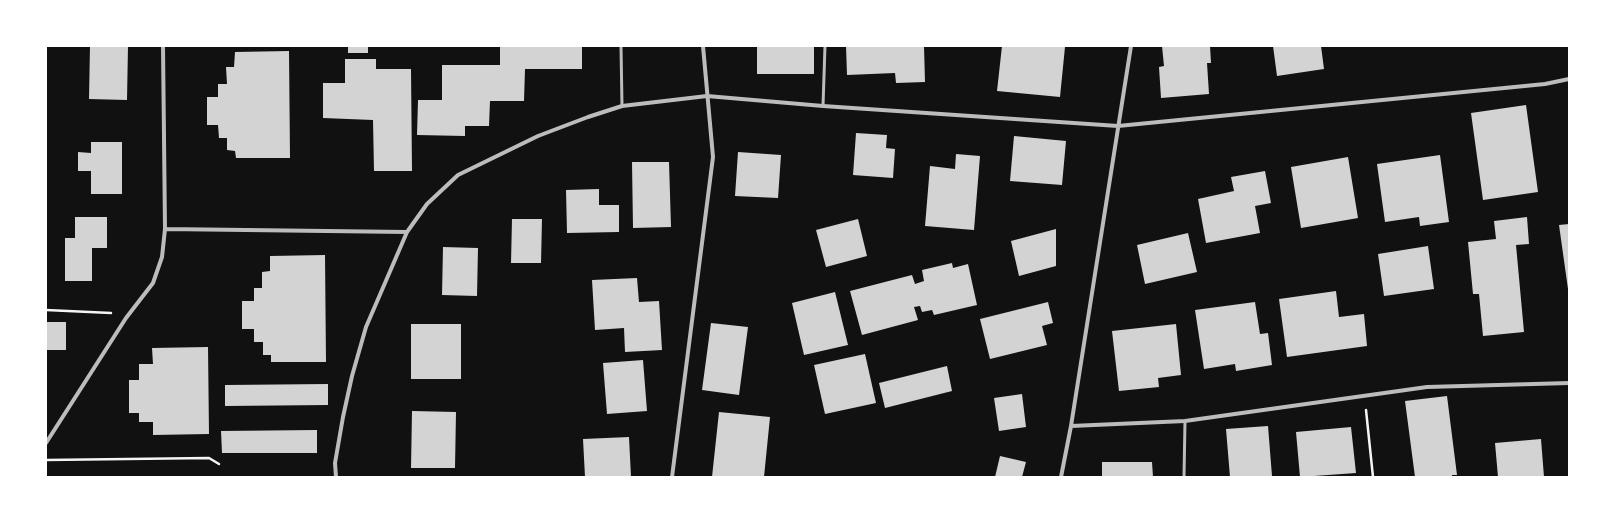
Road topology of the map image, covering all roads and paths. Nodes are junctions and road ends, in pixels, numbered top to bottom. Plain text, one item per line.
1 (163, 46) edge
2 (621, 46) edge
3 (702, 46) edge
4 (825, 46) edge
5 (1131, 46) edge
6 (1569, 79) edge
7 (707, 96) junction
8 (622, 106) junction
9 (823, 106) junction
10 (1118, 126) junction
11 (165, 228) junction
12 (407, 232) junction
13 (46, 310) edge
14 (130, 314) junction
15 (1569, 383) edge
16 (1364, 395) junction
17 (1185, 421) junction
18 (1071, 426) junction
19 (46, 443) edge
20 (46, 460) edge
21 (219, 464) dead end
22 (336, 477) edge
23 (672, 477) edge
24 (1060, 477) edge
25 (1184, 477) edge
26 (1373, 477) edge

1 - 11 street
2 - 8 lane
3 - 7 street
4 - 9 lane
5 - 10 street
6 - 10 street
7 - 8 street
7 - 9 street
7 - 23 street
8 - 12 street
9 - 10 street
10 - 18 street
11 - 12 street
11 - 14 street
12 - 22 street
13 - 14 path
14 - 19 street
15 - 16 street
16 - 17 street
16 - 26 path
17 - 18 street
17 - 25 lane
18 - 24 street
20 - 21 path

